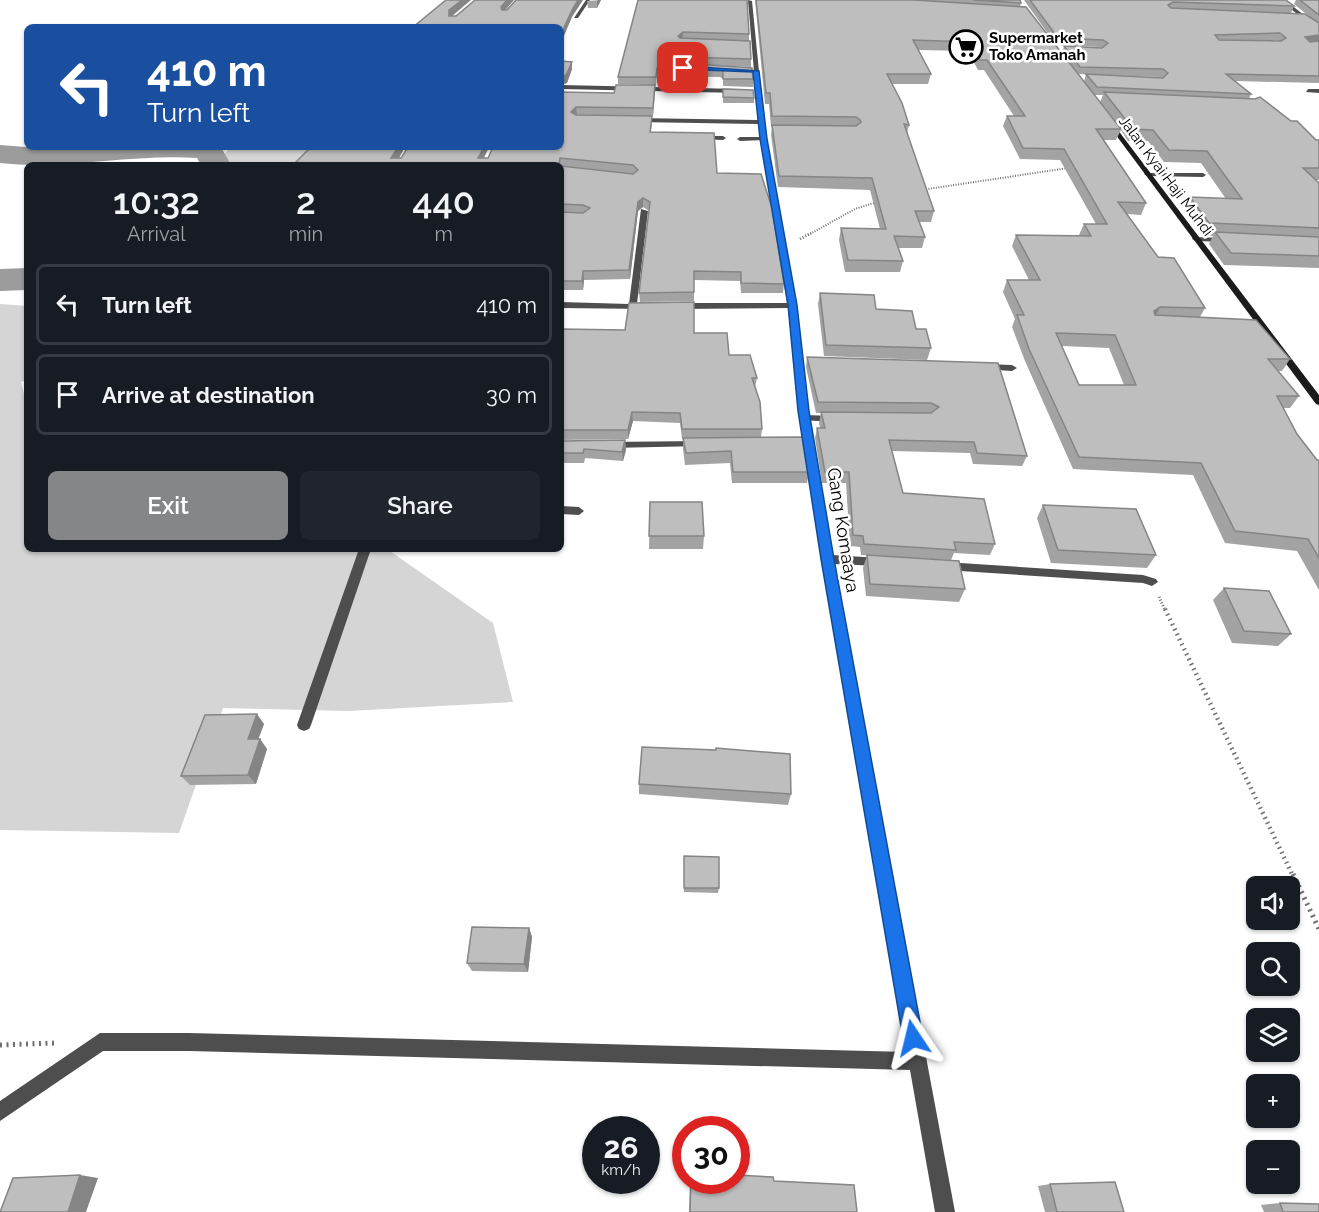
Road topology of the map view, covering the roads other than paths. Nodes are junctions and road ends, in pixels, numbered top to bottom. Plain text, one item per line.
1 (588, 0) edge
2 (740, 0) edge
3 (1281, 0) edge
4 (1292, 0) edge
5 (750, 1) edge
6 (758, 1) edge
7 (1291, 16) edge
8 (1302, 17) junction
9 (576, 18) edge
10 (1319, 30) edge
11 (742, 45) edge
12 (754, 45) junction
13 (745, 70) edge
14 (756, 71) junction
15 (564, 87) edge
16 (757, 91) junction
17 (1308, 91) dead end
18 (1319, 91) edge
19 (1104, 116) edge
20 (623, 120) edge
21 (761, 122) junction
22 (762, 130) junction
23 (774, 131) edge
24 (689, 138) edge
25 (723, 138) dead end
26 (740, 139) dead end
27 (763, 139) junction
28 (1147, 174) junction
29 (1203, 175) dead end
30 (644, 211) edge
31 (1196, 239) junction
32 (1239, 241) edge
33 (564, 305) edge
34 (792, 305) junction
35 (633, 307) junction
36 (656, 307) edge
37 (667, 307) edge
38 (1246, 326) edge
39 (1262, 327) junction
40 (798, 361) junction
41 (810, 361) edge
42 (977, 366) edge
43 (1012, 368) dead end
44 (1319, 402) edge
45 (805, 418) junction
46 (849, 418) edge
47 (715, 444) edge
48 (597, 445) edge
49 (564, 510) edge
50 (579, 511) dead end
51 (364, 552) edge
52 (827, 559) junction
53 (887, 563) edge
54 (935, 566) edge
55 (1152, 582) road end
56 (304, 725) dead end
57 (917, 1061) junction
58 (0, 1112) edge
59 (945, 1212) edge

1 - 9 street
2 - 5 street
3 - 4 street
3 - 8 street
5 - 6 street
5 - 12 street, Gang Komaaya
7 - 8 street
8 - 10 street
11 - 12 street
12 - 14 street, Gang Komaaya
13 - 14 street
14 - 16 street, Gang Komaaya
15 - 16 street
16 - 21 street, Gang Komaaya
17 - 18 street
19 - 28 street, Jalan Kyai Haji Muhdi
20 - 21 street
21 - 22 street, Gang Komaaya
22 - 23 street
22 - 27 street, Gang Komaaya
24 - 25 street
26 - 27 street
27 - 34 street, Gang Komaaya
28 - 29 street
28 - 31 street, Jalan Kyai Haji Muhdi
30 - 35 street
31 - 32 street
31 - 39 street, Jalan Kyai Haji Muhdi
33 - 35 street
34 - 37 street
34 - 40 street, Gang Komaaya
35 - 36 street
38 - 39 street
39 - 44 street, Jalan Kyai Haji Muhdi
40 - 41 street
40 - 45 street, Gang Komaaya
42 - 43 street
45 - 46 street
45 - 52 street, Gang Komaaya
47 - 48 street
49 - 50 street
51 - 56 street
52 - 53 street
52 - 57 street, Gang Komaaya
54 - 55 street
57 - 58 street
57 - 59 street, Gang Komaaya

